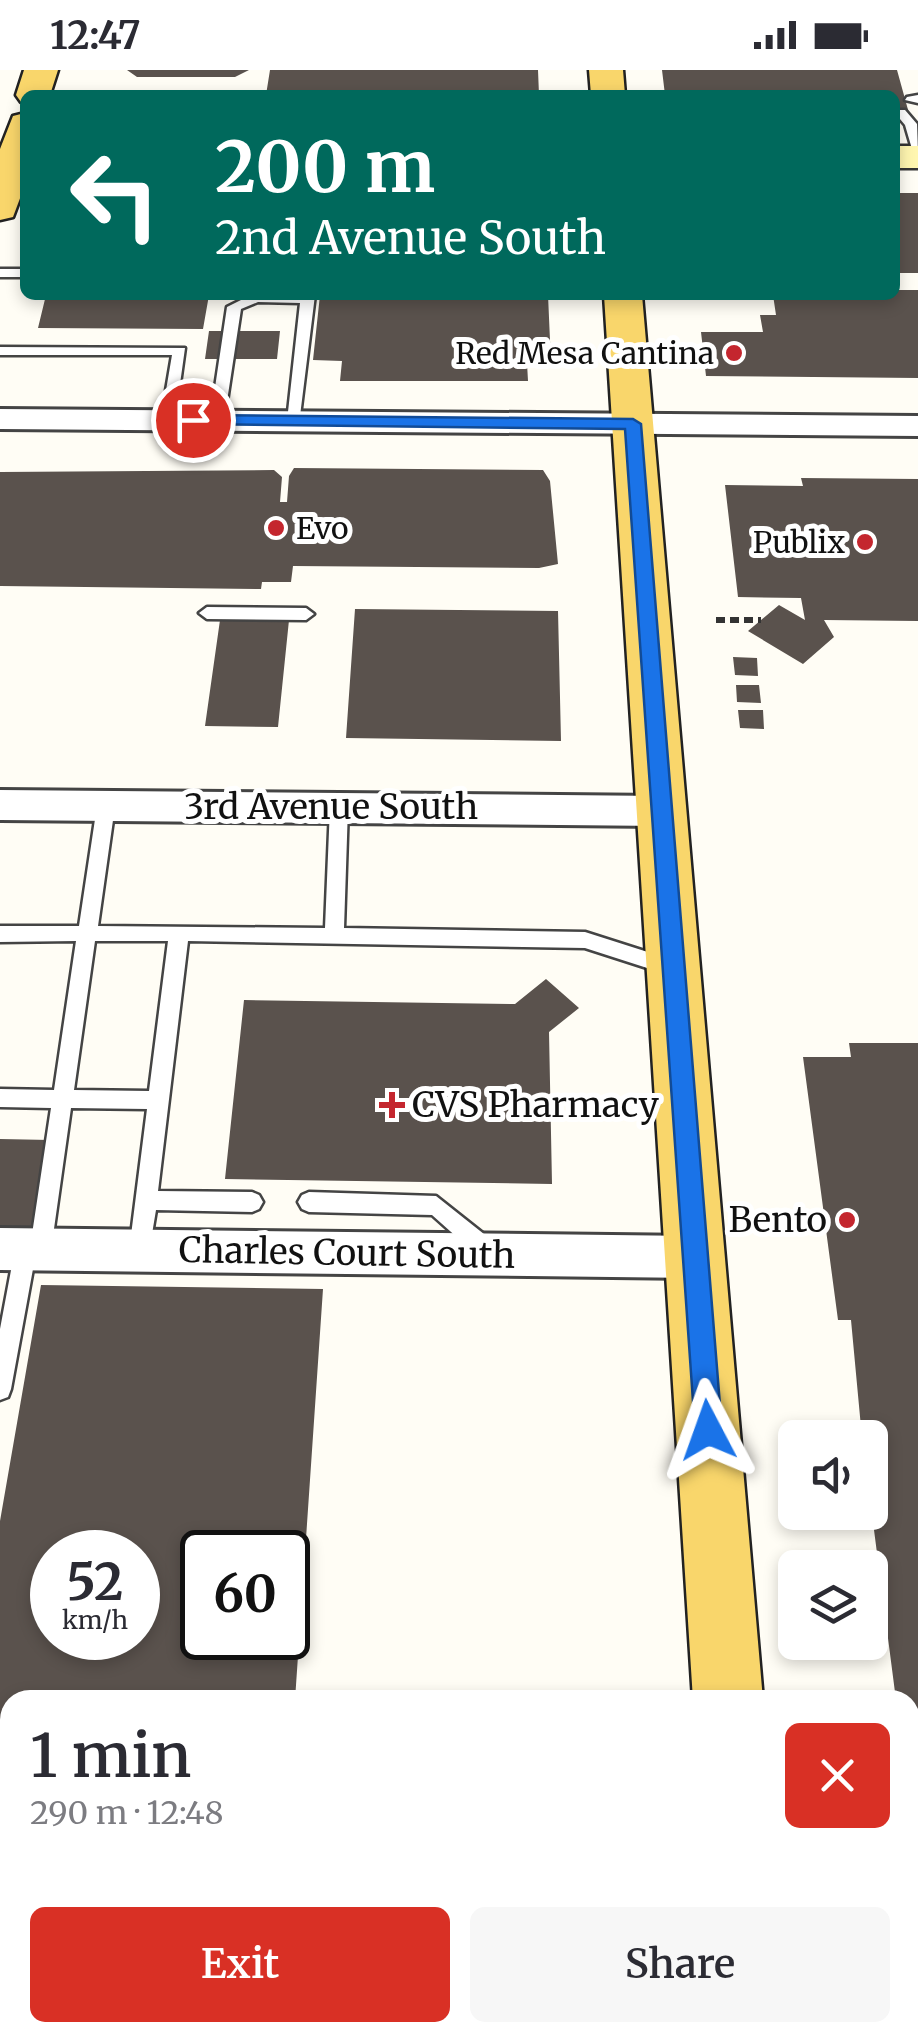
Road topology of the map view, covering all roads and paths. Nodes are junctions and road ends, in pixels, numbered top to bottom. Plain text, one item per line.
1 (912, 129) edge
2 (17, 142) edge
3 (918, 149) edge
4 (0, 209) edge
5 (251, 300) edge
6 (308, 300) edge
7 (623, 300) edge
8 (0, 350) edge
9 (0, 419) edge
10 (168, 420) junction
11 (217, 421) junction
12 (294, 421) junction
13 (633, 424) junction
14 (918, 426) edge
15 (208, 613) dead end
16 (306, 614) dead end
17 (716, 620) dead end
18 (762, 620) dead end
19 (0, 804) edge
20 (106, 806) junction
21 (339, 807) junction
22 (662, 810) junction
23 (87, 932) junction
24 (0, 934) edge
25 (179, 934) junction
26 (334, 936) junction
27 (674, 968) junction
28 (0, 1098) edge
29 (64, 1099) junction
30 (158, 1100) junction
31 (146, 1200) junction
32 (252, 1202) dead end
33 (309, 1202) dead end
34 (22, 1250) edge
35 (140, 1250) junction
36 (493, 1255) junction
37 (695, 1257) junction
38 (0, 1389) edge
39 (727, 1690) edge

1 - 3 lane
2 - 4 main road
5 - 11 lane
6 - 12 lane
7 - 13 main road
8 - 10 lane
9 - 10 street
10 - 11 street
11 - 12 street
12 - 13 street
13 - 14 street
13 - 22 main road
15 - 16 lane
17 - 18 path
19 - 20 street, 3rd Avenue South
20 - 21 street, 3rd Avenue South
20 - 23 lane
21 - 22 street, 3rd Avenue South
21 - 26 lane
22 - 27 main road
23 - 24 lane
23 - 25 lane
23 - 29 lane
25 - 26 lane
25 - 30 lane
26 - 27 lane
27 - 37 main road
28 - 29 lane
29 - 30 lane
29 - 34 lane
30 - 31 lane
31 - 32 lane
31 - 35 lane
33 - 36 lane
34 - 35 street, Charles Court South
34 - 38 lane
35 - 36 street, Charles Court South
36 - 37 street, Charles Court South
37 - 39 main road

